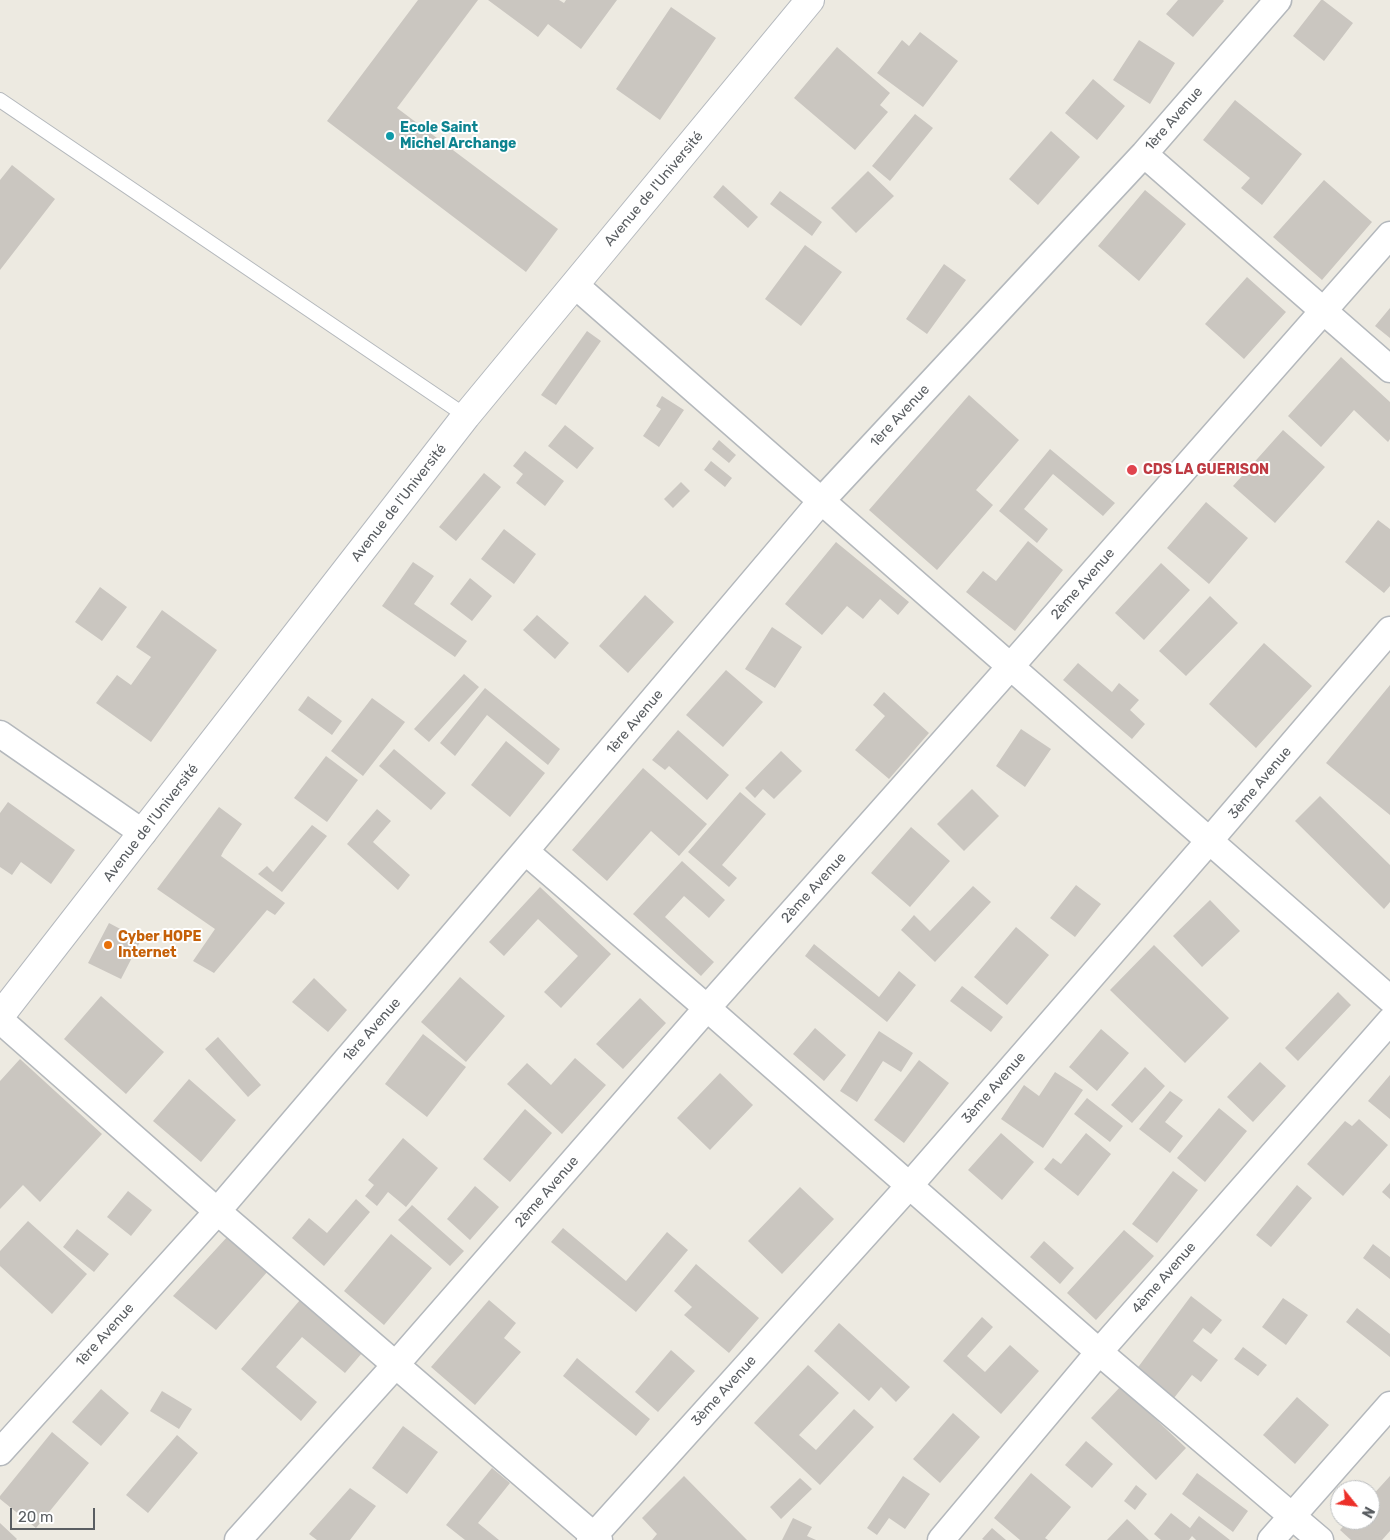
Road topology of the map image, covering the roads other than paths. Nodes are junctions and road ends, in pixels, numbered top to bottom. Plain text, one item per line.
1 (810, 0) edge
2 (1278, 0) edge
3 (0, 100) edge
4 (1144, 154) junction
5 (1390, 235) edge
6 (574, 285) junction
7 (1323, 310) junction
8 (1390, 369) edge
9 (466, 416) junction
10 (822, 500) junction
11 (1390, 630) edge
12 (1010, 667) junction
13 (0, 734) edge
14 (143, 833) junction
15 (1210, 840) junction
16 (525, 851) junction
17 (1390, 999) edge
18 (707, 1008) junction
19 (0, 1016) edge
20 (0, 1020) edge
21 (1390, 1020) edge
22 (909, 1186) junction
23 (217, 1211) junction
24 (1099, 1352) junction
25 (396, 1365) junction
26 (1390, 1404) edge
27 (0, 1452) edge
28 (1292, 1516) junction
29 (595, 1538) edge
30 (238, 1540) edge
31 (942, 1540) edge
32 (1272, 1540) edge
33 (1320, 1540) edge

1 - 6 street, Avenue de l'Université
2 - 4 street, 1ère Avenue
3 - 9 lane
4 - 7 street
4 - 10 street, 1ère Avenue
5 - 7 street, 2ème Avenue
6 - 9 street, Avenue de l'Université
6 - 10 street
7 - 8 street
7 - 12 street, 2ème Avenue
9 - 14 street, Avenue de l'Université
10 - 12 street
10 - 16 street, 1ère Avenue
11 - 15 street, 3ème Avenue
12 - 15 street
12 - 18 street, 2ème Avenue
13 - 14 street
14 - 19 street, Avenue de l'Université
15 - 17 street
15 - 22 street, 3ème Avenue
16 - 18 street
16 - 23 street, 1ère Avenue
18 - 22 street
18 - 25 street, 2ème Avenue
20 - 23 street
21 - 24 street, 4ème Avenue
22 - 24 street
22 - 29 street, 3ème Avenue
23 - 25 street
23 - 27 street, 1ère Avenue
24 - 28 street
24 - 31 street, 4ème Avenue
25 - 29 street
25 - 30 street, 2ème Avenue
26 - 28 street
28 - 32 street
28 - 33 street

